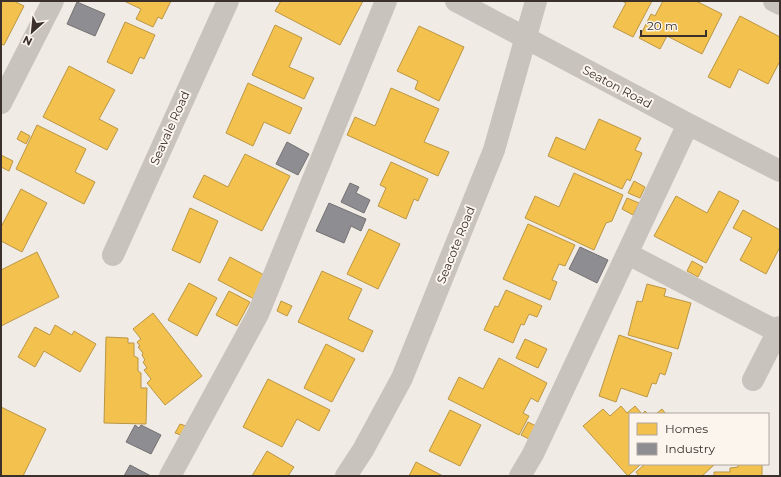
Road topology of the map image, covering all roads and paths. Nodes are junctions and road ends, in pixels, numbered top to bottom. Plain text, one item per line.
1 (53, 1) edge
2 (228, 1) edge
3 (386, 1) edge
4 (456, 1) edge
5 (536, 1) edge
6 (774, 1) edge
7 (780, 4) edge
8 (526, 38) junction
9 (1, 103) edge
10 (688, 124) junction
11 (780, 170) edge
12 (628, 254) junction
13 (113, 255) dead end
14 (779, 331) edge
15 (753, 380) dead end
16 (170, 476) edge
17 (346, 476) edge
18 (520, 476) edge

1 - 9 street
2 - 13 street, Seavale Road
3 - 16 street
4 - 8 street, Seaton Road
5 - 8 street, Seacote Road
6 - 7 street
8 - 10 street, Seaton Road
8 - 17 street, Seacote Road
10 - 11 street, Seaton Road
10 - 12 street
12 - 14 street
12 - 18 street
14 - 15 street

